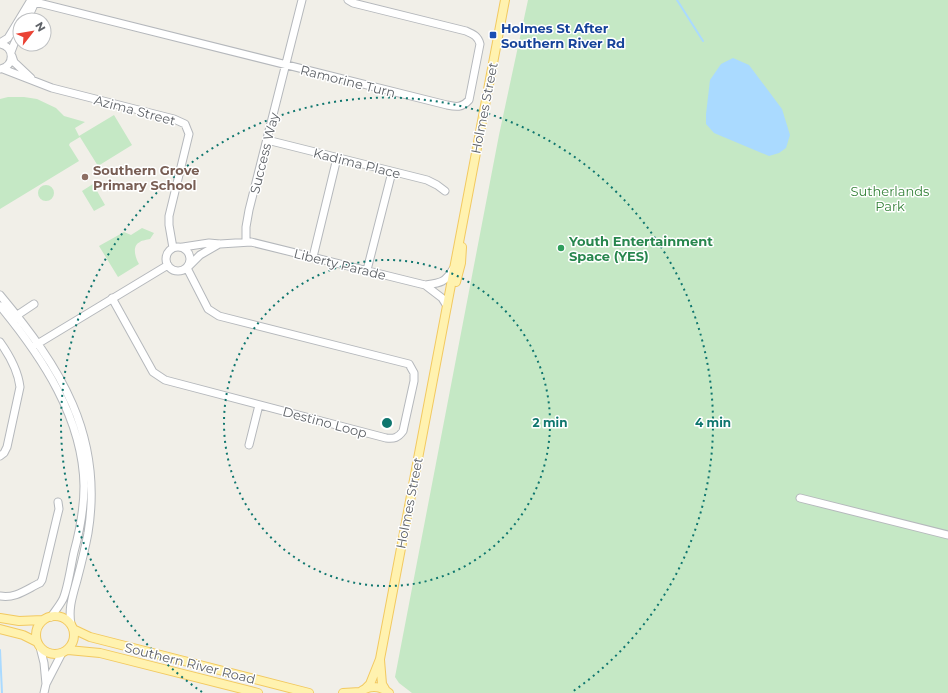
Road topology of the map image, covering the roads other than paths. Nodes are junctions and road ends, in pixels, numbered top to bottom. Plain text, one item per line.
1 (302, 0) edge
2 (348, 0) edge
3 (505, 0) edge
4 (34, 1) edge
5 (29, 12) edge
6 (0, 43) edge
7 (12, 54) junction
8 (286, 65) junction
9 (2, 69) edge
10 (32, 80) junction
11 (267, 140) junction
12 (337, 158) junction
13 (392, 172) junction
14 (445, 191) dead end
15 (465, 216) junction
16 (246, 242) junction
17 (220, 244) junction
18 (183, 247) junction
19 (173, 248) junction
20 (313, 257) junction
21 (168, 265) junction
22 (188, 267) junction
23 (453, 269) junction
24 (367, 270) junction
25 (424, 285) junction
26 (0, 295) edge
27 (112, 298) junction
28 (34, 304) dead end
29 (0, 306) edge
30 (447, 306) junction
31 (14, 317) junction
32 (0, 342) edge
33 (34, 346) junction
34 (440, 347) junction
35 (259, 405) junction
36 (249, 445) dead end
37 (0, 456) edge
38 (800, 498) dead end
39 (58, 502) dead end
40 (948, 535) edge
41 (0, 596) edge
42 (0, 618) edge
43 (47, 618) junction
44 (72, 626) junction
45 (0, 628) edge
46 (38, 644) junction
47 (65, 652) junction
48 (380, 659) junction
49 (46, 684) junction
50 (361, 691) edge
51 (387, 691) edge
52 (44, 693) edge
53 (258, 693) edge
54 (309, 693) edge
55 (343, 693) edge

1 - 8 street, Success Way
2 - 8 street, Ramorine Turn
3 - 15 main road, Holmes Street
4 - 5 street
4 - 6 street
4 - 8 street, Ramorine Turn
6 - 7 street
7 - 9 street
7 - 10 street
8 - 11 street, Success Way
9 - 10 street
10 - 19 street, Azima Street
11 - 12 street, Kadima Place
11 - 16 street, Success Way
12 - 13 street, Kadima Place
12 - 20 street
13 - 14 street, Kadima Place
13 - 24 street
15 - 23 main road, Holmes Street
15 - 34 main road, Holmes Street
16 - 17 street, Liberty Parade
16 - 20 street, Liberty Parade
17 - 18 street, Liberty Parade
17 - 22 street, Liberty Parade
18 - 19 street
18 - 22 street
19 - 21 street
20 - 24 street, Liberty Parade
21 - 22 street
21 - 27 street
22 - 35 street, Destino Loop
23 - 25 street, Liberty Parade
23 - 30 main road, Holmes Street
24 - 25 street, Liberty Parade
25 - 30 street
26 - 31 street
27 - 33 street
27 - 35 street, Destino Loop
28 - 31 street
29 - 31 street
30 - 34 main road, Holmes Street
31 - 33 street
32 - 37 street
33 - 43 street
33 - 44 street
34 - 48 main road, Holmes Street
35 - 36 street
38 - 40 street
39 - 41 street
42 - 43 main road
43 - 44 main road
43 - 46 main road
44 - 47 main road
44 - 54 main road, Southern River Road
45 - 46 main road
46 - 47 main road
46 - 49 street
47 - 49 street
47 - 53 main road, Southern River Road
48 - 50 main road, Holmes Street
48 - 51 main road, Holmes Street
49 - 52 street
50 - 51 main road
50 - 55 main road

